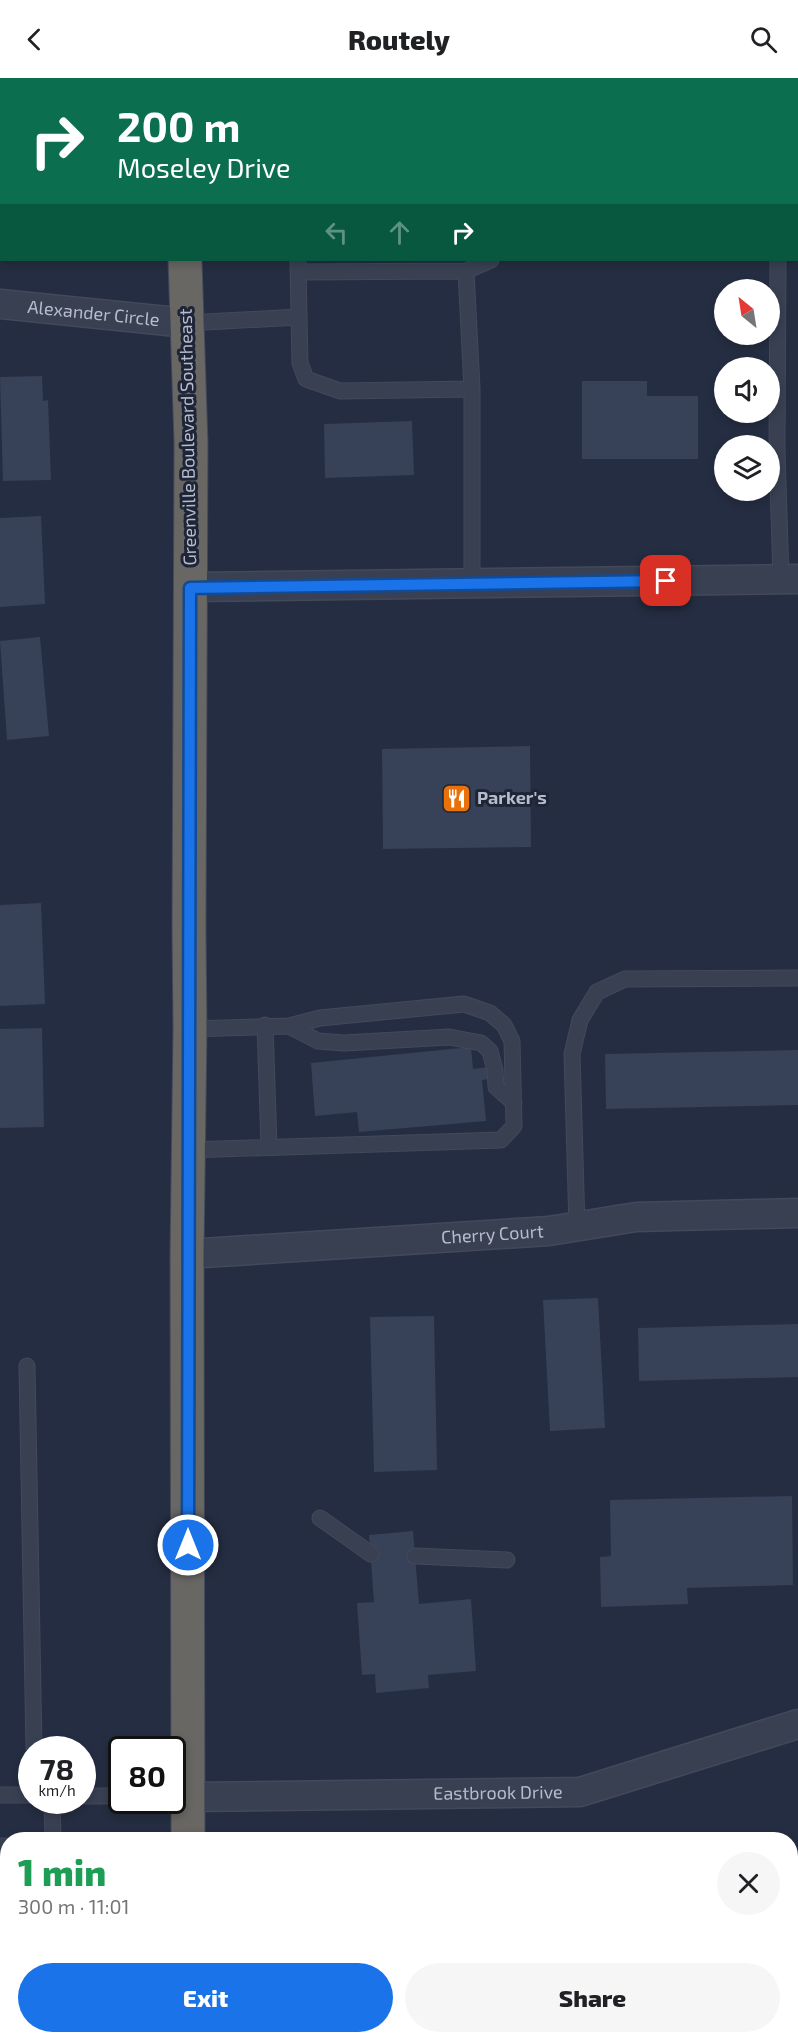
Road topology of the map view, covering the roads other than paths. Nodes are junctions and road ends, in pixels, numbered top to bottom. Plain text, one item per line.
1 (185, 261) edge
2 (425, 261) edge
3 (489, 261) edge
4 (778, 261) edge
5 (298, 266) edge
6 (466, 271) junction
7 (409, 272) junction
8 (0, 304) edge
9 (299, 317) junction
10 (187, 323) junction
11 (472, 389) junction
12 (789, 579) edge
13 (472, 584) junction
14 (190, 588) junction
15 (798, 978) edge
16 (265, 1025) junction
17 (289, 1026) junction
18 (190, 1029) junction
19 (514, 1103) junction
20 (269, 1147) junction
21 (188, 1150) junction
22 (798, 1213) edge
23 (577, 1227) junction
24 (188, 1254) junction
25 (27, 1366) dead end
26 (320, 1518) dead end
27 (371, 1554) dead end
28 (415, 1556) dead end
29 (507, 1560) dead end
30 (798, 1724) edge
31 (34, 1736) edge
32 (181, 1736) edge
33 (0, 1795) edge
34 (18, 1795) edge
35 (186, 1797) edge
36 (52, 1814) edge
37 (183, 1814) edge
38 (53, 1832) edge
39 (187, 1832) edge

1 - 10 highway, Greenville Boulevard Southeast
2 - 7 lane
3 - 6 lane
4 - 12 lane
5 - 7 lane
5 - 9 lane
6 - 7 lane
6 - 11 lane
8 - 10 street, Alexander Circle
9 - 10 lane
9 - 11 lane
10 - 14 highway, Greenville Boulevard Southeast
11 - 13 lane
12 - 13 street
13 - 14 street
14 - 18 highway, Greenville Boulevard Southeast
15 - 23 lane
16 - 17 lane
16 - 18 lane
16 - 20 lane
17 - 19 lane
17 - 19 lane
18 - 21 highway, Greenville Boulevard Southeast
19 - 20 lane
20 - 21 lane
21 - 24 highway, Greenville Boulevard Southeast
22 - 23 street, Cherry Court
23 - 24 street, Cherry Court
24 - 32 highway, Greenville Boulevard Southeast
25 - 31 lane
26 - 27 lane
28 - 29 lane
30 - 35 street, Eastbrook Drive
33 - 34 lane
36 - 38 lane
37 - 39 highway, Greenville Boulevard Southeast

